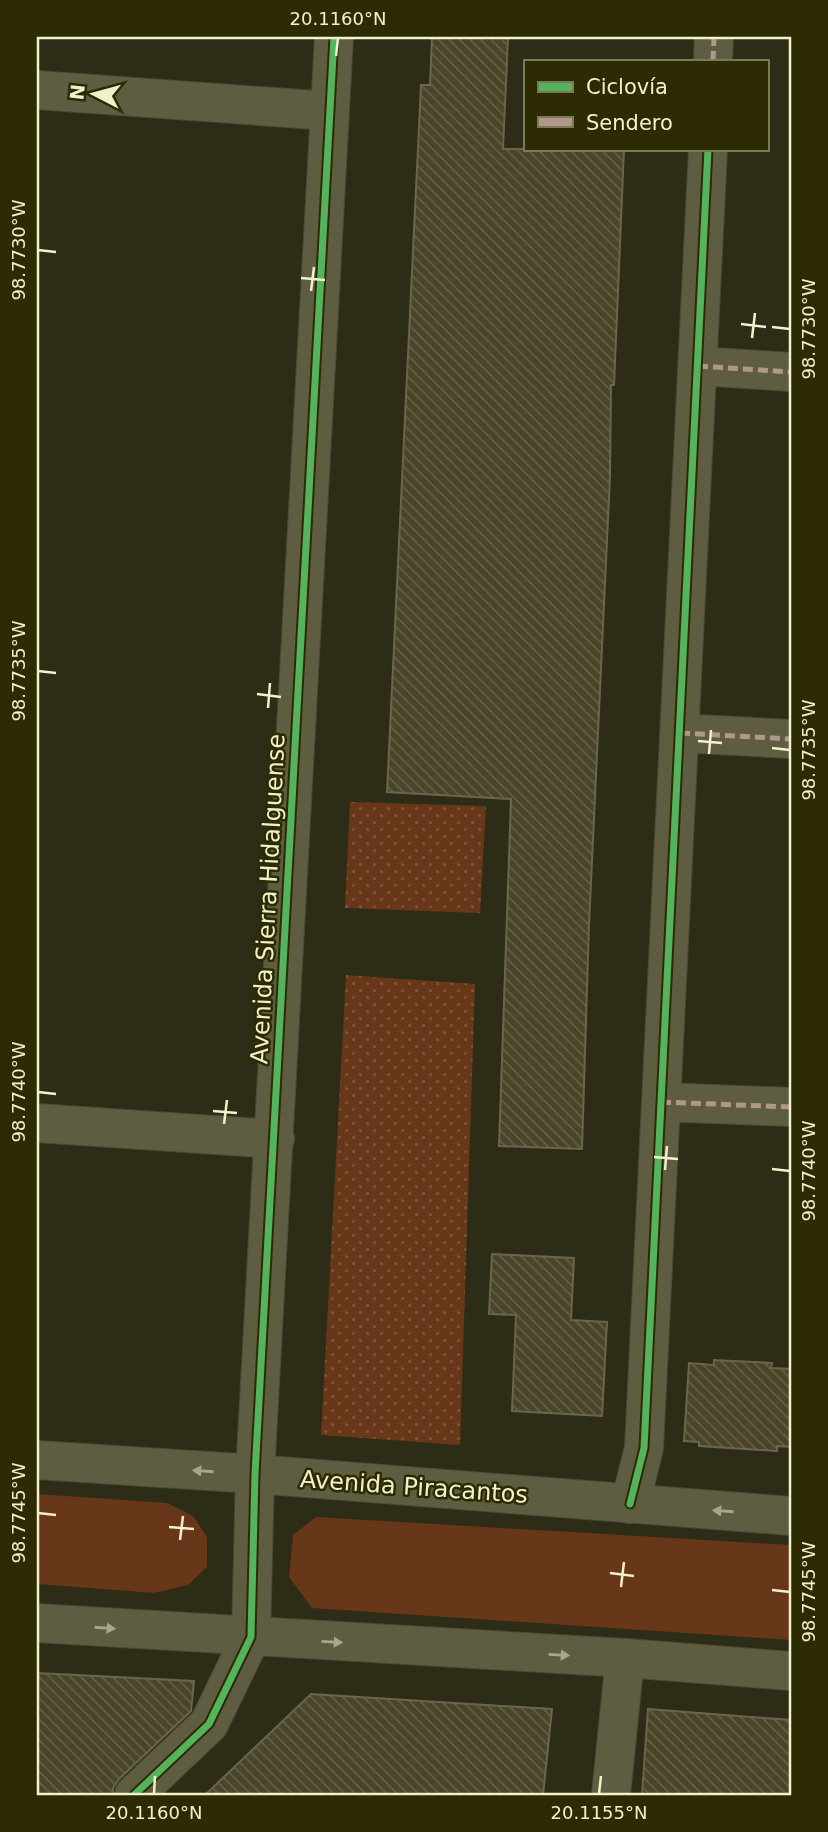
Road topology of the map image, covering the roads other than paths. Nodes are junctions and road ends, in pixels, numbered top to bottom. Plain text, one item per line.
1 (334, 37) edge
2 (714, 37) edge
3 (712, 60) edge
4 (37, 90) edge
5 (329, 111) junction
6 (708, 150) edge
7 (698, 366) junction
8 (791, 372) edge
9 (680, 733) junction
10 (791, 739) edge
11 (661, 1102) junction
12 (791, 1107) edge
13 (37, 1123) edge
14 (275, 1139) junction
15 (37, 1460) edge
16 (255, 1474) junction
17 (630, 1504) junction
18 (791, 1516) edge
19 (37, 1623) edge
20 (251, 1637) junction
21 (625, 1658) junction
22 (791, 1671) edge
23 (134, 1795) edge
24 (611, 1795) edge

1 - 5 street, Avenida Sierra Hidalguense
2 - 3 street
4 - 5 street
5 - 14 street, Avenida Sierra Hidalguense
6 - 7 street
7 - 8 street
7 - 9 street
9 - 10 street
9 - 11 street
11 - 12 street
11 - 17 street
13 - 14 street
14 - 16 street, Avenida Sierra Hidalguense
16 -> 15 street, Avenida Piracantos
16 - 17 street, Avenida Piracantos
16 - 20 street, Avenida Sierra Hidalguense
18 -> 17 street, Avenida Piracantos
19 -> 20 street
20 -> 21 street
20 - 23 street
21 - 22 street
21 - 24 street

